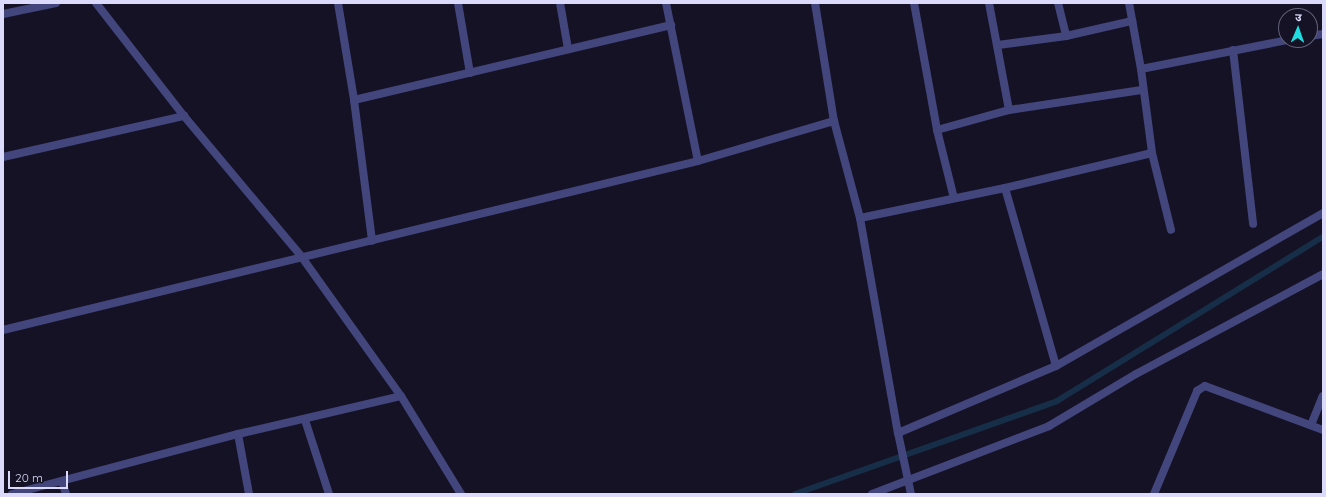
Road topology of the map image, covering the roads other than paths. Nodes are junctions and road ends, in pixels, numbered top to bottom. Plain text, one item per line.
1 (56, 3) edge
2 (96, 3) edge
3 (338, 3) edge
4 (458, 3) edge
5 (560, 3) edge
6 (666, 3) edge
7 (815, 3) edge
8 (914, 3) edge
9 (989, 3) edge
10 (1058, 3) edge
11 (1129, 3) edge
12 (3, 14) edge
13 (1132, 21) junction
14 (670, 25) junction
15 (1066, 36) junction
16 (1278, 42) edge
17 (998, 45) junction
18 (568, 49) junction
19 (1233, 50) junction
20 (1141, 69) junction
21 (470, 73) junction
22 (1142, 90) junction
23 (354, 100) junction
24 (1009, 110) junction
25 (184, 116) junction
26 (834, 121) junction
27 (937, 130) junction
28 (1152, 153) junction
29 (3, 157) edge
30 (698, 161) junction
31 (1005, 188) junction
32 (954, 198) junction
33 (1323, 213) edge
34 (860, 218) junction
35 (1253, 224) dead end
36 (1171, 230) dead end
37 (372, 241) junction
38 (301, 256) junction
39 (1323, 274) edge
40 (3, 330) edge
41 (1056, 366) junction
42 (401, 396) junction
43 (1323, 396) edge
44 (306, 420) junction
45 (1312, 425) junction
46 (1323, 430) edge
47 (898, 433) junction
48 (238, 434) junction
49 (909, 480) junction
50 (62, 482) junction
51 (12, 494) edge
52 (66, 494) edge
53 (249, 494) edge
54 (329, 494) edge
55 (462, 494) edge
56 (872, 494) edge
57 (911, 494) edge
58 (1154, 494) edge

1 - 12 street
2 - 25 street
3 - 23 street
4 - 21 street
5 - 18 street
6 - 14 street
7 - 26 street
8 - 27 street
9 - 17 street
10 - 15 street
11 - 13 street
13 - 15 street
13 - 20 street
14 - 18 street
14 - 30 street
15 - 17 street
16 - 19 street
17 - 24 street
18 - 21 street
19 - 20 street
19 - 35 street
20 - 22 street
21 - 23 street
22 - 24 street
22 - 28 street
23 - 37 street
24 - 27 street
25 - 29 street
25 - 38 street
26 - 30 street
26 - 34 street
27 - 32 street
28 - 31 street
28 - 36 street
30 - 37 street
31 - 32 street
31 - 41 street
32 - 34 street
33 - 41 street
34 - 47 street
37 - 38 street
38 - 40 street
38 - 42 street
39 - 49 street
41 - 47 street
42 - 44 street
42 - 55 street
43 - 45 street
44 - 48 street
44 - 54 street
45 - 46 street
45 - 58 street
47 - 49 street
48 - 50 street
48 - 53 street
49 - 56 street
49 - 57 street
50 - 51 street
50 - 52 street

